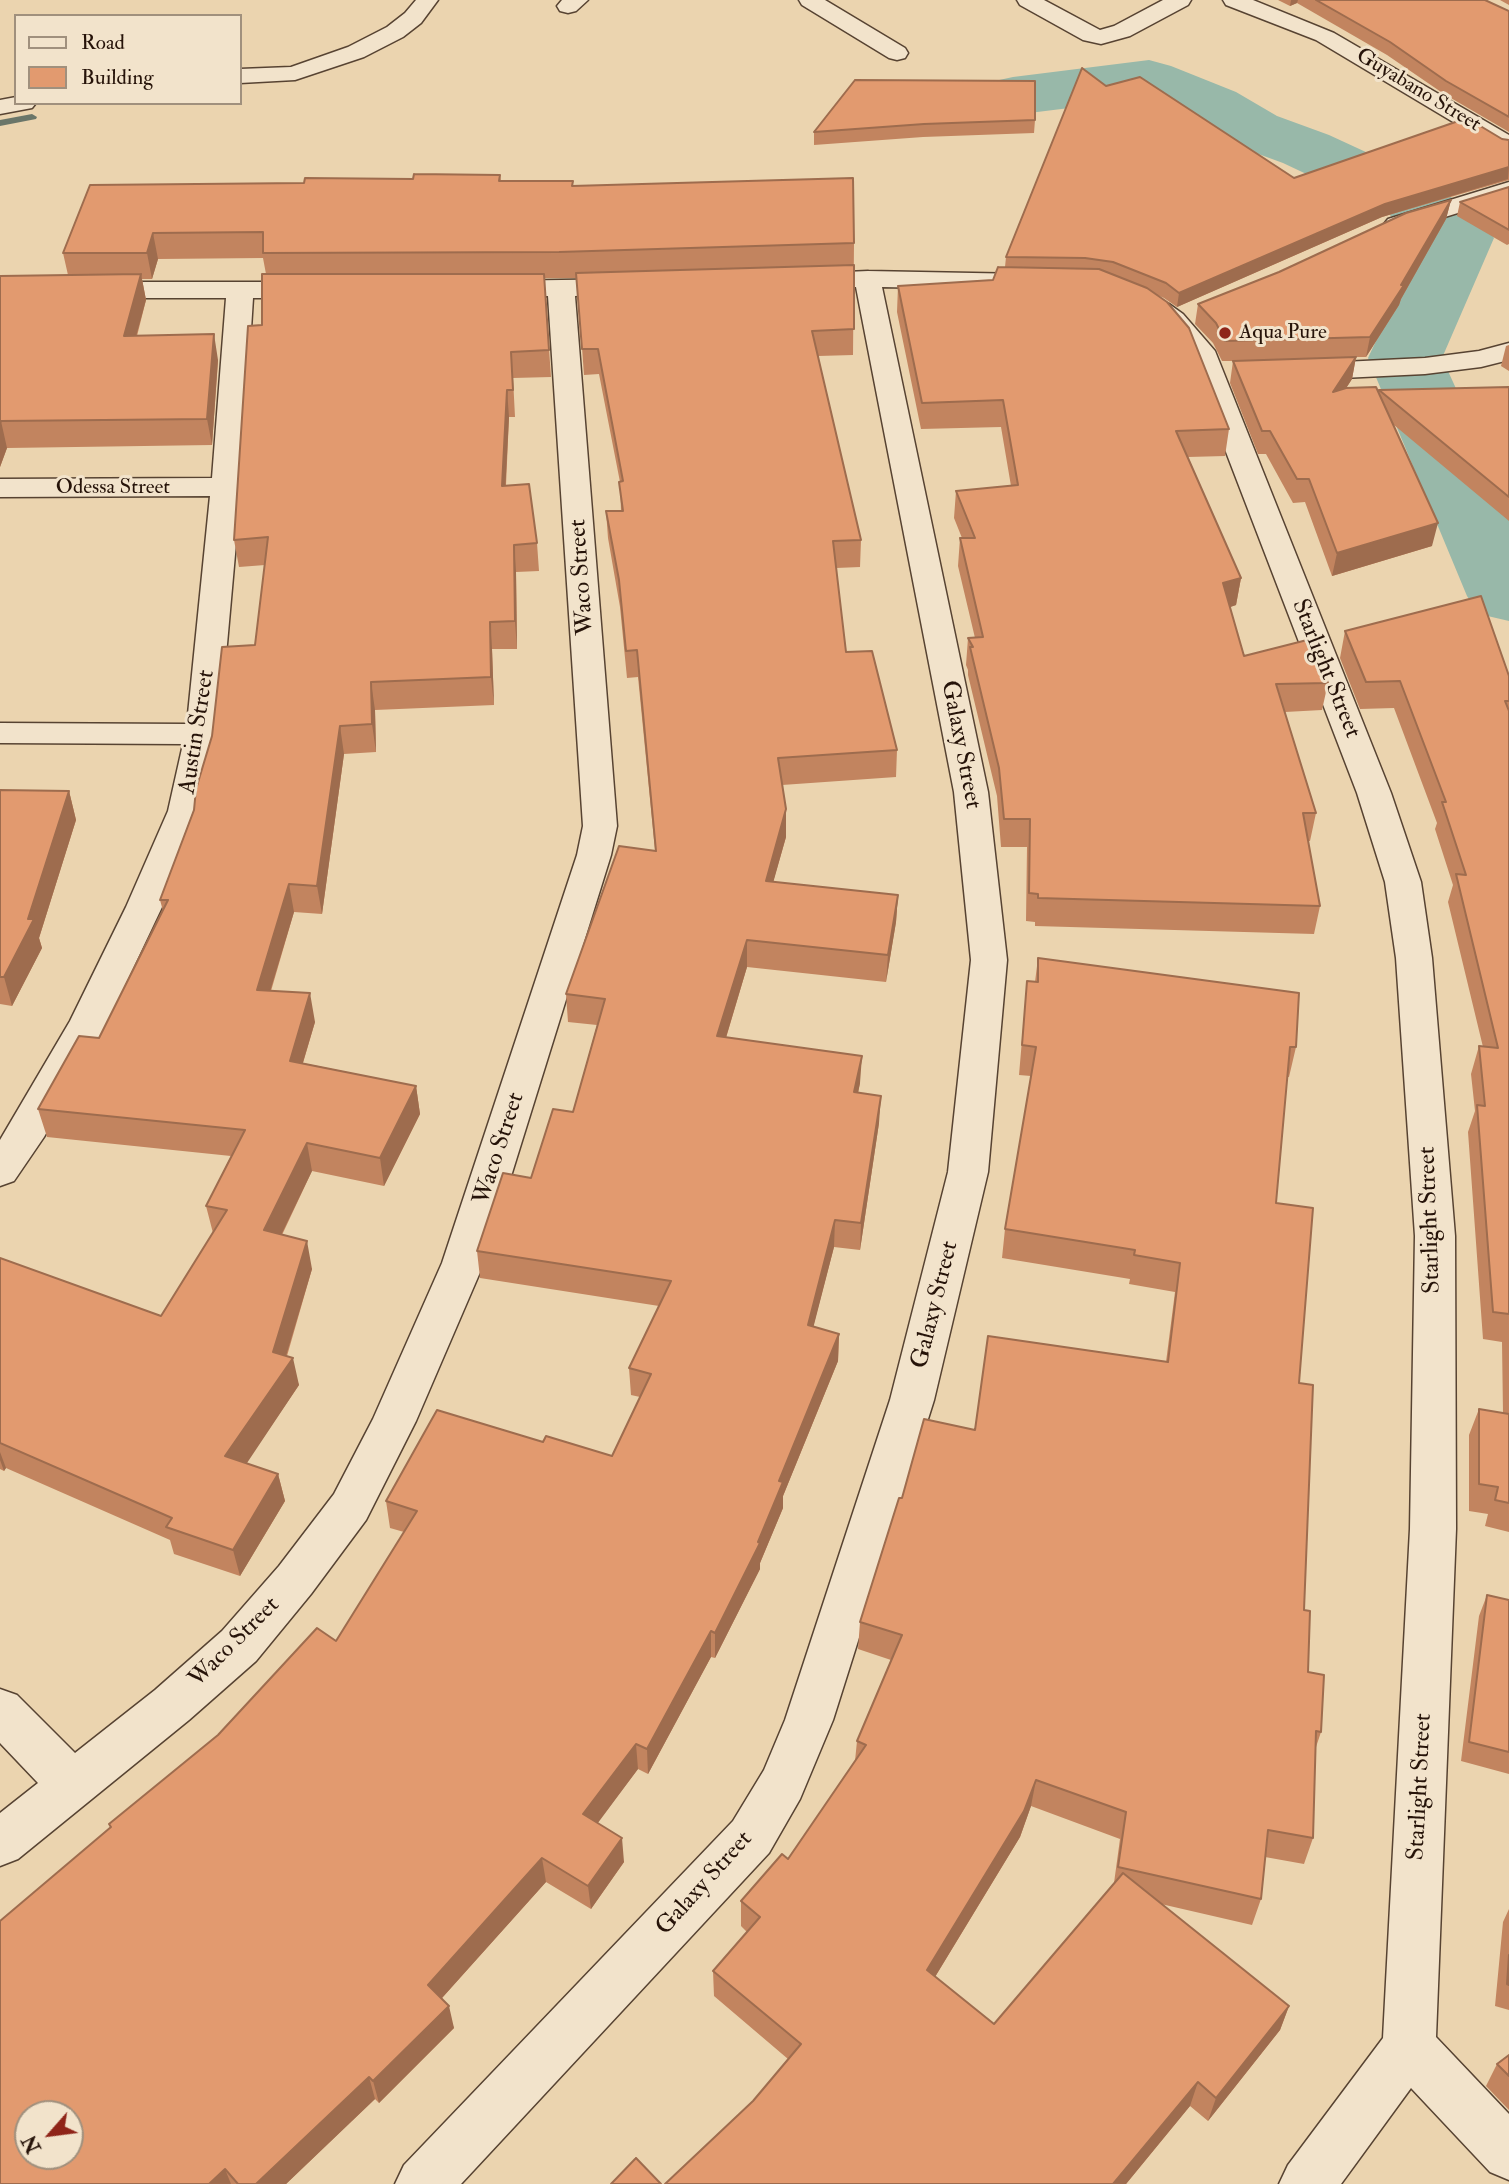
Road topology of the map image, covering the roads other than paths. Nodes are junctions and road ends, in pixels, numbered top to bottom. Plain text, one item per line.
1 (427, 0) edge
2 (810, 0) edge
3 (1028, 0) edge
4 (1180, 0) edge
5 (1234, 0) edge
6 (897, 53) dead end
7 (242, 76) edge
8 (1509, 145) edge
9 (1509, 189) edge
10 (1380, 231) edge
11 (868, 279) junction
12 (770, 282) edge
13 (1056, 283) edge
14 (659, 286) edge
15 (463, 289) edge
16 (561, 289) junction
17 (0, 290) edge
18 (240, 290) junction
19 (338, 290) edge
20 (1135, 297) edge
21 (1509, 351) edge
22 (1280, 372) edge
23 (226, 487) junction
24 (0, 488) edge
25 (0, 733) edge
26 (202, 734) junction
27 (0, 1171) edge
28 (0, 1710) edge
29 (72, 1784) junction
30 (0, 1843) edge
31 (1409, 2047) junction
32 (1509, 2153) edge
33 (423, 2184) edge
34 (1307, 2184) edge

1 - 7 street
2 - 6 street
3 - 4 street
5 - 8 street, Guyabano Street
9 - 10 street
11 - 12 street
11 - 13 street
11 - 33 street, Galaxy Street
14 - 16 street
15 - 16 street
16 - 29 street, Waco Street
17 - 18 street
18 - 19 street
18 - 23 street, Austin Street
20 - 31 street, Starlight Street
21 - 22 street
23 - 24 street, Odessa Street
23 - 26 street, Austin Street
25 - 26 street
26 - 27 street, Austin Street
28 - 29 street
29 - 30 street, Waco Street
31 - 32 street
31 - 34 street

